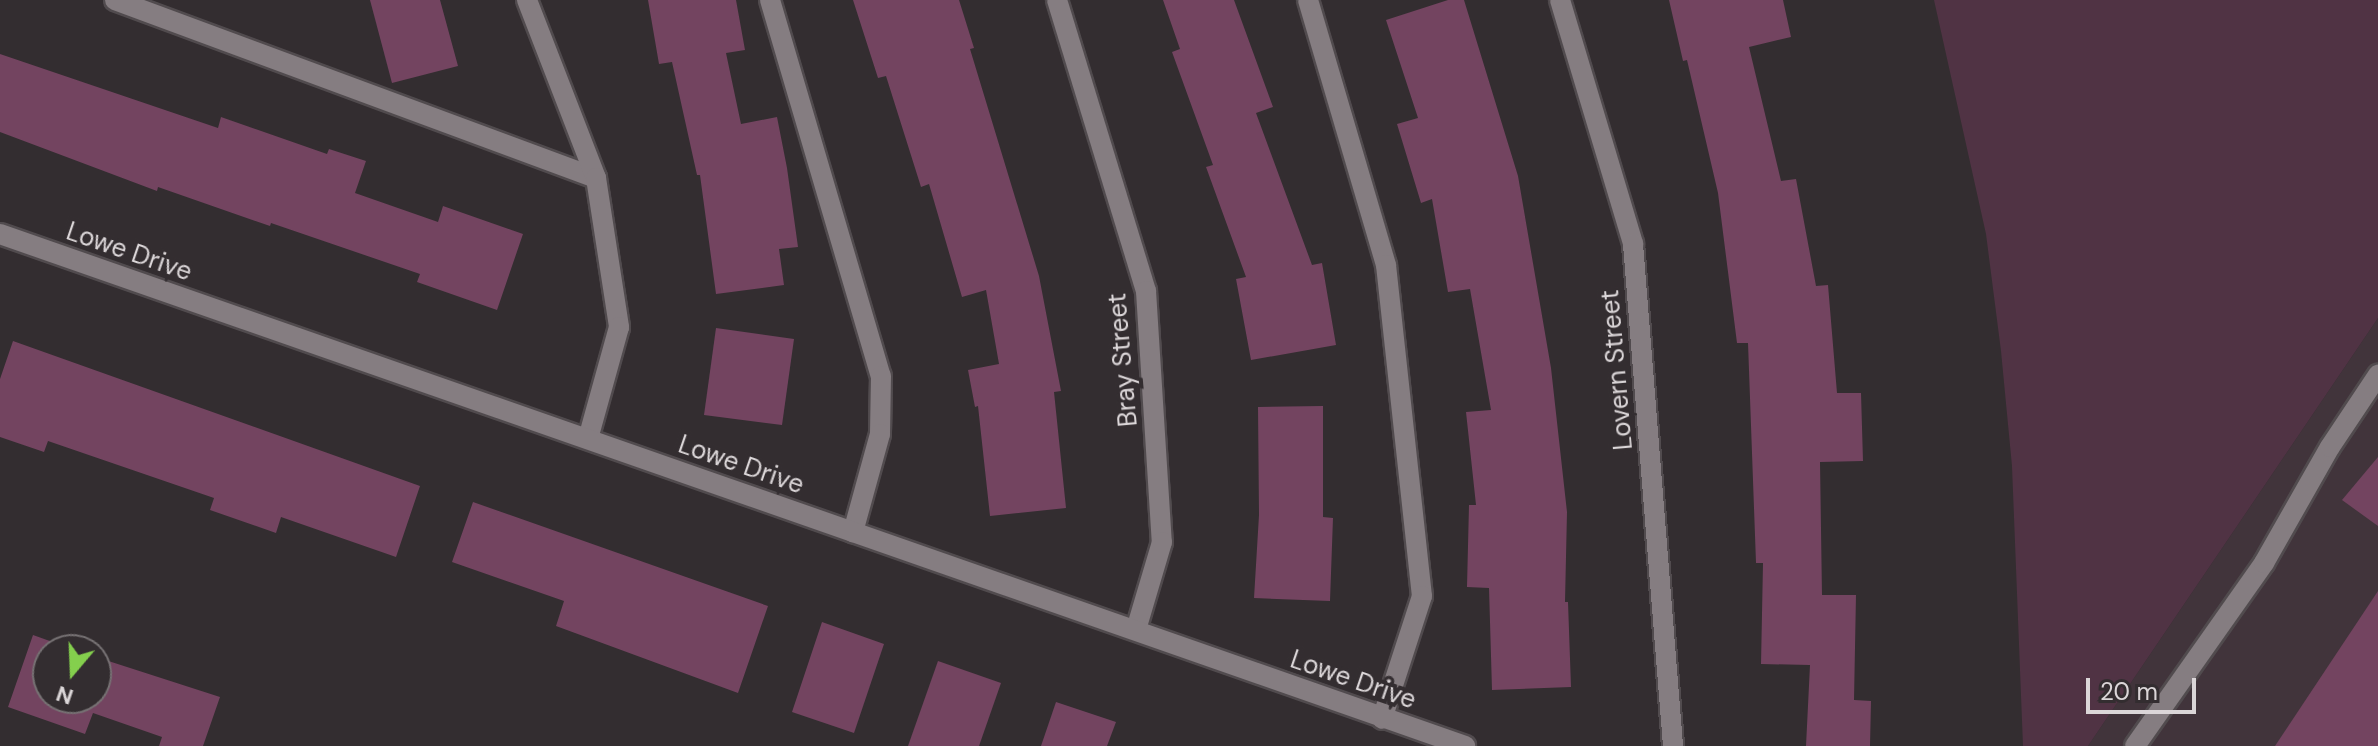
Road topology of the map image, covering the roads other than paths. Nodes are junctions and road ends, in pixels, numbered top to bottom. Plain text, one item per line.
1 (115, 0) edge
2 (527, 0) edge
3 (770, 0) edge
4 (1057, 0) edge
5 (1308, 0) edge
6 (1560, 0) edge
7 (596, 178) junction
8 (0, 234) edge
9 (2378, 375) edge
10 (588, 439) junction
11 (853, 532) junction
12 (1136, 630) junction
13 (1382, 719) junction
14 (1465, 746) edge
15 (1673, 746) edge
16 (2135, 746) edge

1 - 7 street
2 - 7 street
3 - 11 street
4 - 12 street, Bray Street
5 - 13 street
6 - 15 street, Lovern Street
7 - 10 street
8 - 10 street, Lowe Drive
9 - 16 street
10 - 11 street, Lowe Drive
11 - 12 street, Lowe Drive
12 - 13 street, Lowe Drive
13 - 14 street, Lowe Drive

